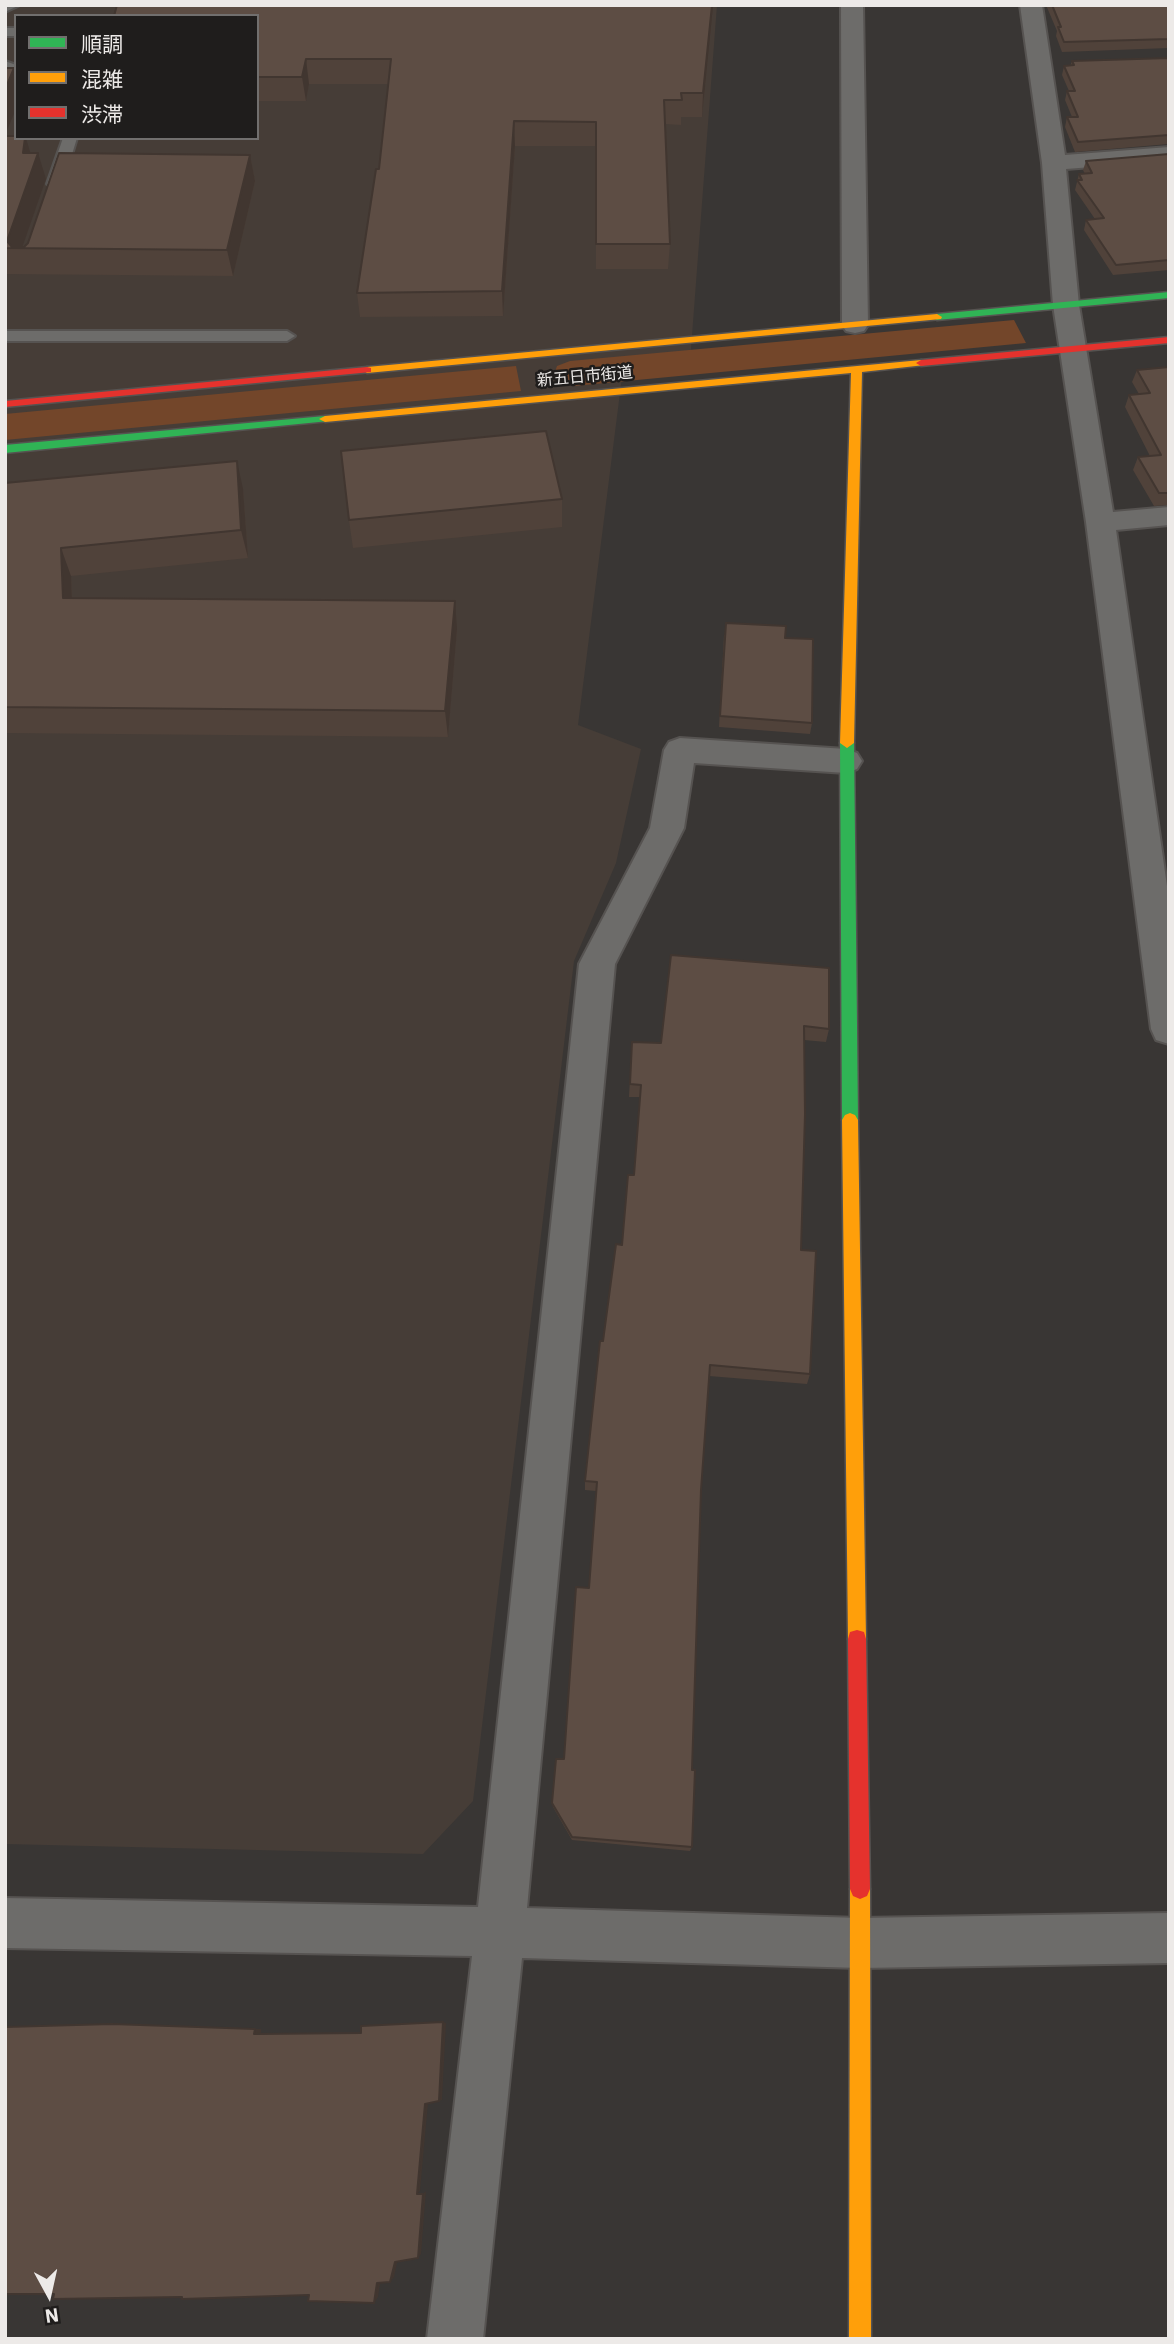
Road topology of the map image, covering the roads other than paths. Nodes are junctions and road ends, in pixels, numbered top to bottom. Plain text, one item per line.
1 (13, 5) edge
2 (852, 5) edge
3 (1031, 5) edge
4 (5, 8) edge
5 (70, 140) edge
6 (1169, 154) edge
7 (1054, 163) junction
8 (48, 203) edge
9 (1169, 295) edge
10 (1066, 304) junction
11 (855, 325) junction
12 (5, 336) edge
13 (287, 336) dead end
14 (1169, 340) edge
15 (1073, 349) junction
16 (549, 354) junction
17 (857, 370) junction
18 (566, 396) junction
19 (5, 404) edge
20 (5, 449) edge
21 (1169, 516) edge
22 (1100, 522) junction
23 (846, 761) junction
24 (1169, 1029) edge
25 (5, 1923) edge
26 (500, 1932) junction
27 (1169, 1938) edge
28 (860, 1943) junction
29 (455, 2339) edge
30 (860, 2339) edge

1 - 4 lane
2 - 11 street
3 - 7 street
5 - 8 lane
6 - 7 street
7 - 10 street
9 - 10 street, 新五日市街道
10 - 11 street, 新五日市街道
10 - 15 street
11 - 16 street, 新五日市街道
12 - 13 lane
14 - 15 street, 新五日市街道
15 - 17 street, 新五日市街道
15 - 22 street
16 - 18 street
16 - 19 street, 新五日市街道
17 - 18 street, 新五日市街道
17 - 23 street
18 - 20 street, 新五日市街道
21 - 22 street
22 - 24 street
23 - 26 street
23 - 28 street
25 - 26 street
26 - 28 street
26 - 29 street
27 - 28 street
28 - 30 street

